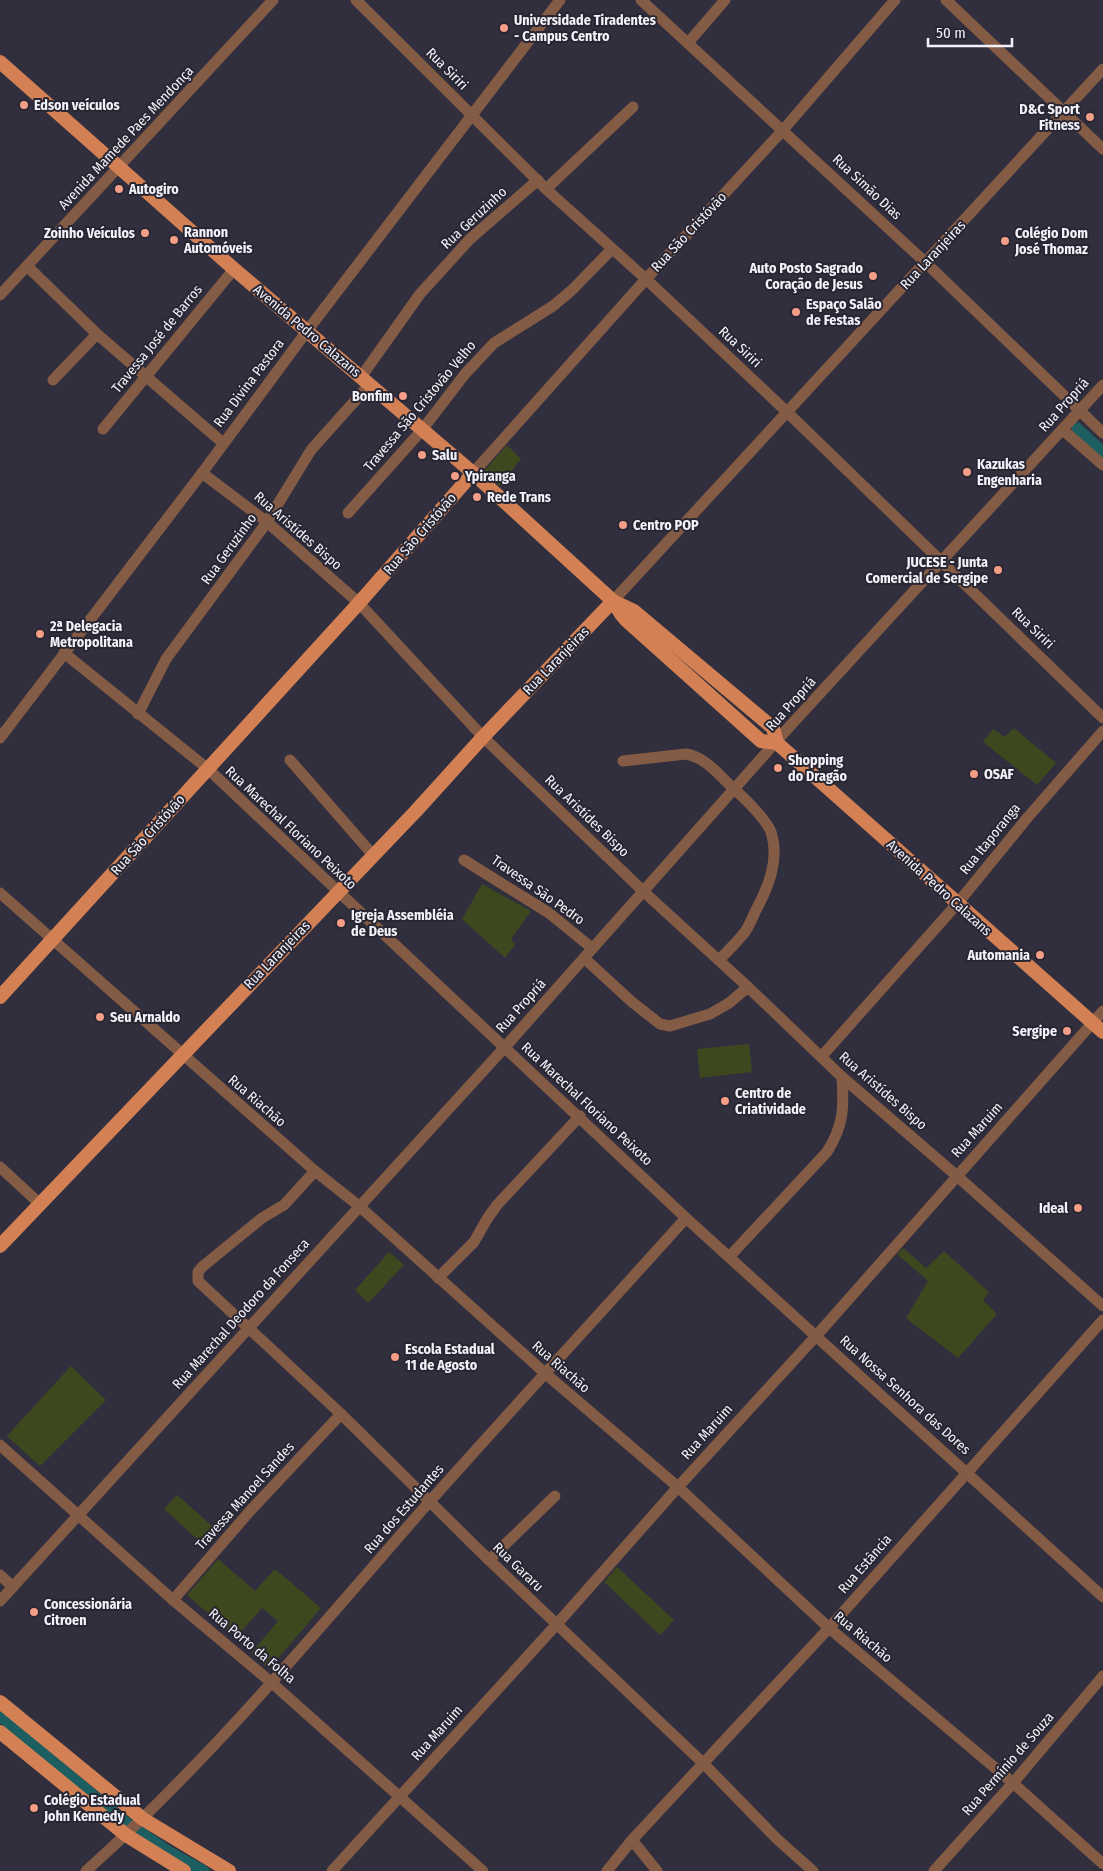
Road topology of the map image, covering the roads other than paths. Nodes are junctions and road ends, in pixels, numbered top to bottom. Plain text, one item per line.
1 (273, 0) edge
2 (356, 0) edge
3 (560, 0) edge
4 (641, 0) edge
5 (725, 0) edge
6 (895, 0) edge
7 (946, 0) edge
8 (688, 43) junction
9 (0, 62) edge
10 (1103, 69) edge
11 (633, 107) dead end
12 (1064, 113) junction
13 (472, 115) junction
14 (783, 130) junction
15 (1103, 149) edge
16 (120, 167) junction
17 (538, 180) junction
18 (546, 189) junction
19 (612, 249) junction
20 (926, 263) junction
21 (27, 266) junction
22 (234, 269) junction
23 (646, 279) junction
24 (0, 296) edge
25 (307, 330) junction
26 (97, 334) junction
27 (146, 376) junction
28 (53, 380) dead end
29 (366, 380) junction
30 (1103, 385) edge
31 (1068, 401) junction
32 (1079, 411) junction
33 (787, 412) junction
34 (103, 429) dead end
35 (1067, 429) junction
36 (422, 430) junction
37 (1103, 433) edge
38 (223, 443) junction
39 (1103, 465) edge
40 (202, 473) junction
41 (473, 473) junction
42 (348, 512) dead end
43 (267, 522) junction
44 (941, 560) junction
45 (613, 601) junction
46 (359, 604) junction
47 (64, 653) junction
48 (138, 714) junction
49 (1103, 718) edge
50 (1103, 731) edge
51 (483, 737) junction
52 (0, 738) edge
53 (776, 743) junction
54 (290, 760) dead end
55 (623, 761) dead end
56 (208, 769) junction
57 (735, 790) junction
58 (373, 855) junction
59 (464, 860) dead end
60 (337, 892) junction
61 (644, 892) junction
62 (0, 893) edge
63 (957, 904) junction
64 (52, 940) junction
65 (592, 948) junction
66 (584, 958) junction
67 (719, 960) junction
68 (748, 986) junction
69 (0, 997) edge
70 (1103, 1011) edge
71 (1098, 1027) edge
72 (505, 1047) junction
73 (182, 1055) junction
74 (822, 1057) junction
75 (842, 1077) junction
76 (580, 1116) junction
77 (0, 1167) edge
78 (315, 1172) junction
79 (957, 1176) junction
80 (40, 1204) junction
81 (359, 1206) junction
82 (686, 1218) junction
83 (0, 1246) edge
84 (730, 1256) junction
85 (438, 1278) junction
86 (1103, 1306) edge
87 (1103, 1320) edge
88 (248, 1329) junction
89 (817, 1335) junction
90 (546, 1374) junction
91 (341, 1414) junction
92 (0, 1445) edge
93 (967, 1472) junction
94 (678, 1487) junction
95 (554, 1496) dead end
96 (430, 1502) junction
97 (79, 1515) junction
98 (488, 1560) junction
99 (0, 1575) edge
100 (13, 1587) junction
101 (1103, 1596) edge
102 (173, 1600) junction
103 (0, 1601) edge
104 (557, 1624) junction
105 (829, 1628) junction
106 (1103, 1676) edge
107 (272, 1683) junction
108 (0, 1702) edge
109 (0, 1732) edge
110 (704, 1764) junction
111 (1013, 1784) junction
112 (399, 1796) junction
113 (142, 1820) junction
114 (126, 1834) junction
115 (632, 1840) junction
116 (160, 1857) junction
117 (1103, 1864) edge
118 (86, 1871) edge
119 (171, 1871) edge
120 (184, 1871) edge
121 (229, 1871) edge
122 (332, 1871) edge
123 (483, 1871) edge
124 (607, 1871) edge
125 (657, 1871) edge
126 (813, 1871) edge
127 (934, 1871) edge

1 - 16 street, Avenida Mamede Paes Mendonça
2 - 13 street, Rua Siriri
3 - 13 street, Rua Divina Pastora
4 - 8 street, Rua Simão Dias
5 - 8 street
6 - 14 street, Rua São Cristóvão
7 - 12 street
8 - 14 street, Rua Simão Dias
9 - 16 main road, Avenida Pedro Calazans
10 - 12 street, Rua Laranjeiras
11 - 18 street
12 - 15 street
12 - 20 street, Rua Laranjeiras
13 - 17 street, Rua Siriri
13 - 25 street, Rua Divina Pastora
14 - 20 street, Rua Simão Dias
14 - 23 street, Rua São Cristóvão
16 - 21 street, Avenida Mamede Paes Mendonça
16 - 22 main road, Avenida Pedro Calazans
17 - 18 street, Rua Siriri
17 - 29 street, Rua Geruzinho
18 - 19 street, Rua Siriri
19 - 23 street, Rua Siriri
19 - 36 street, Travessa São Cristovão Velho
20 - 31 street, Rua Simão Dias
20 - 33 street, Rua Laranjeiras
21 - 24 street, Avenida Mamede Paes Mendonça
21 - 26 street
22 - 25 main road, Avenida Pedro Calazans
22 - 27 street, Travessa José de Barros
23 - 33 street, Rua Siriri
23 - 41 street, Rua São Cristóvão
25 - 29 main road, Avenida Pedro Calazans
25 - 38 street, Rua Divina Pastora
26 - 27 street
26 - 28 street
27 - 34 street, Travessa José de Barros
27 - 38 street
29 - 36 main road, Avenida Pedro Calazans
29 - 43 street, Rua Geruzinho
30 - 32 street, Rua Propriá
31 - 32 street, Rua Simão Dias
31 - 35 street
32 - 35 street, Rua Propriá
32 - 37 street, Rua Simão Dias
33 - 44 street, Rua Siriri
33 - 45 street, Rua Laranjeiras
35 - 39 street
35 - 44 street, Rua Propriá
36 - 41 main road, Avenida Pedro Calazans
36 - 42 street, Travessa São Cristovão Velho
38 - 40 street, Rua Divina Pastora
40 - 43 street, Rua Aristídes Bispo
40 - 47 street, Rua Divina Pastora
41 - 45 main road, Avenida Pedro Calazans
41 - 46 main road, Rua São Cristóvão
43 - 46 street, Rua Aristídes Bispo
43 - 48 street, Rua Geruzinho
44 - 49 street, Rua Siriri
44 - 53 street, Rua Propriá
45 - 51 main road, Rua Laranjeiras
45 - 53 main road, Avenida Pedro Calazans
46 - 51 street, Rua Aristídes Bispo
46 - 56 main road, Rua São Cristóvão
47 - 48 street, Rua Marechal Floriano Peixoto
47 - 52 street, Rua Divina Pastora
48 - 56 street, Rua Marechal Floriano Peixoto
50 - 63 street, Rua Itaporanga
51 - 58 main road, Rua Laranjeiras
51 - 61 street, Rua Aristídes Bispo
53 - 57 street, Rua Propriá
53 - 63 main road, Avenida Pedro Calazans
54 - 58 street
55 - 57 street
56 - 60 street, Rua Marechal Floriano Peixoto
56 - 64 main road, Rua São Cristóvão
57 - 61 street, Rua Propriá
57 - 67 street
58 - 60 main road, Rua Laranjeiras
59 - 65 street, Travessa São Pedro
60 - 72 street, Rua Marechal Floriano Peixoto
60 - 73 main road, Rua Laranjeiras
61 - 65 street, Rua Propriá
61 - 67 street, Rua Aristídes Bispo
62 - 64 street, Rua Riachão
63 - 71 main road, Avenida Pedro Calazans
63 - 74 street, Rua Itaporanga
64 - 69 main road, Rua São Cristóvão
64 - 73 street, Rua Riachão
65 - 66 street, Rua Propriá
66 - 68 street
66 - 72 street, Rua Propriá
67 - 68 street, Rua Aristídes Bispo
68 - 74 street, Rua Aristídes Bispo
70 - 71 street, Rua Maruim
71 - 79 street, Rua Maruim
72 - 76 street, Rua Marechal Floriano Peixoto
72 - 81 street, Rua Marechal Deodoro da Fonseca
73 - 78 street, Rua Riachão
73 - 80 main road, Rua Laranjeiras
74 - 75 street, Rua Aristídes Bispo
75 - 79 street, Rua Aristídes Bispo
75 - 84 street
76 - 82 street, Rua Marechal Floriano Peixoto
76 - 85 street
77 - 80 street
78 - 81 street, Rua Riachão
78 - 88 street, Rua Gararu
79 - 86 street, Rua Aristídes Bispo
79 - 89 street, Rua Maruim
80 - 83 main road, Rua Laranjeiras
81 - 85 street, Rua Riachão
81 - 88 street, Rua Marechal Deodoro da Fonseca
82 - 84 street, Rua Nossa Senhora das Dores
82 - 90 street, Rua dos Estudantes
84 - 89 street, Rua Nossa Senhora das Dores
85 - 90 street, Rua Riachão
87 - 93 street, Rua Estância
88 - 91 street, Rua Gararu
88 - 97 street, Rua Marechal Deodoro da Fonseca
89 - 93 street, Rua Nossa Senhora das Dores
89 - 94 street, Rua Maruim
90 - 94 street, Rua Riachão
90 - 96 street, Rua dos Estudantes
91 - 96 street, Rua Gararu
91 - 102 street, Travessa Manoel Sandes
92 - 97 street, Rua Porto da Folha
93 - 101 street, Rua Nossa Senhora das Dores
93 - 105 street, Rua Estância
94 - 104 street, Rua Maruim
94 - 105 street, Rua Riachão
95 - 98 street
96 - 98 street, Rua Gararu
96 - 107 street, Rua dos Estudantes
97 - 100 street, Rua Marechal Deodoro da Fonseca
97 - 102 street, Rua Porto da Folha
98 - 104 street, Rua Gararu
99 - 100 street
100 - 103 street, Rua Marechal Deodoro da Fonseca
102 - 107 street, Rua Porto da Folha
104 - 110 street, Rua Gararu
104 - 112 street, Rua Maruim
105 - 110 street, Rua Estância
105 - 111 street, Rua Riachão
106 - 111 street, Rua Permínio de Souza
107 - 112 street, Rua Porto da Folha
107 - 113 street, Rua dos Estudantes
108 - 113 main road
109 - 114 main road
110 - 115 street, Rua Estância
110 - 126 street, Rua Gararu
111 - 117 street, Rua Riachão
111 - 127 street, Rua Permínio de Souza
112 - 122 street, Rua Maruim
112 - 123 street, Rua Porto da Folha
113 - 114 street, Rua dos Estudantes
113 - 121 main road
114 - 116 main road
114 - 118 street
115 - 124 street, Rua Estância
115 - 125 street
116 - 119 street
116 - 120 main road

